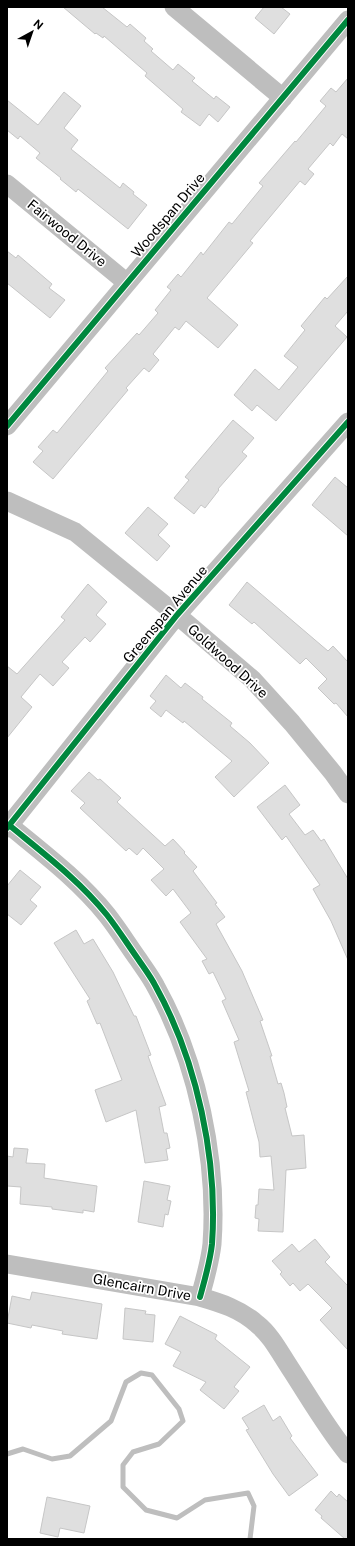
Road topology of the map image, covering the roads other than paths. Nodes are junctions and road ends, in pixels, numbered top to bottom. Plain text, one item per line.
1 (174, 7) edge
2 (348, 20) edge
3 (283, 98) junction
4 (7, 184) edge
5 (126, 282) junction
6 (7, 426) edge
7 (345, 431) edge
8 (7, 501) edge
9 (177, 615) junction
10 (348, 794) edge
11 (8, 826) edge
12 (7, 1264) edge
13 (200, 1297) junction
14 (348, 1454) edge

1 - 3 street
2 - 3 street, Woodspan Drive
3 - 5 street, Woodspan Drive
4 - 5 street, Fairwood Drive
5 - 6 street, Woodspan Drive
7 - 9 street, Greenspan Avenue
8 - 9 street, Goldwood Drive
9 - 10 street, Goldwood Drive
9 - 11 street, Greenspan Avenue
11 - 13 street
12 - 13 street, Glencairn Drive
13 - 14 street, Glencairn Drive

